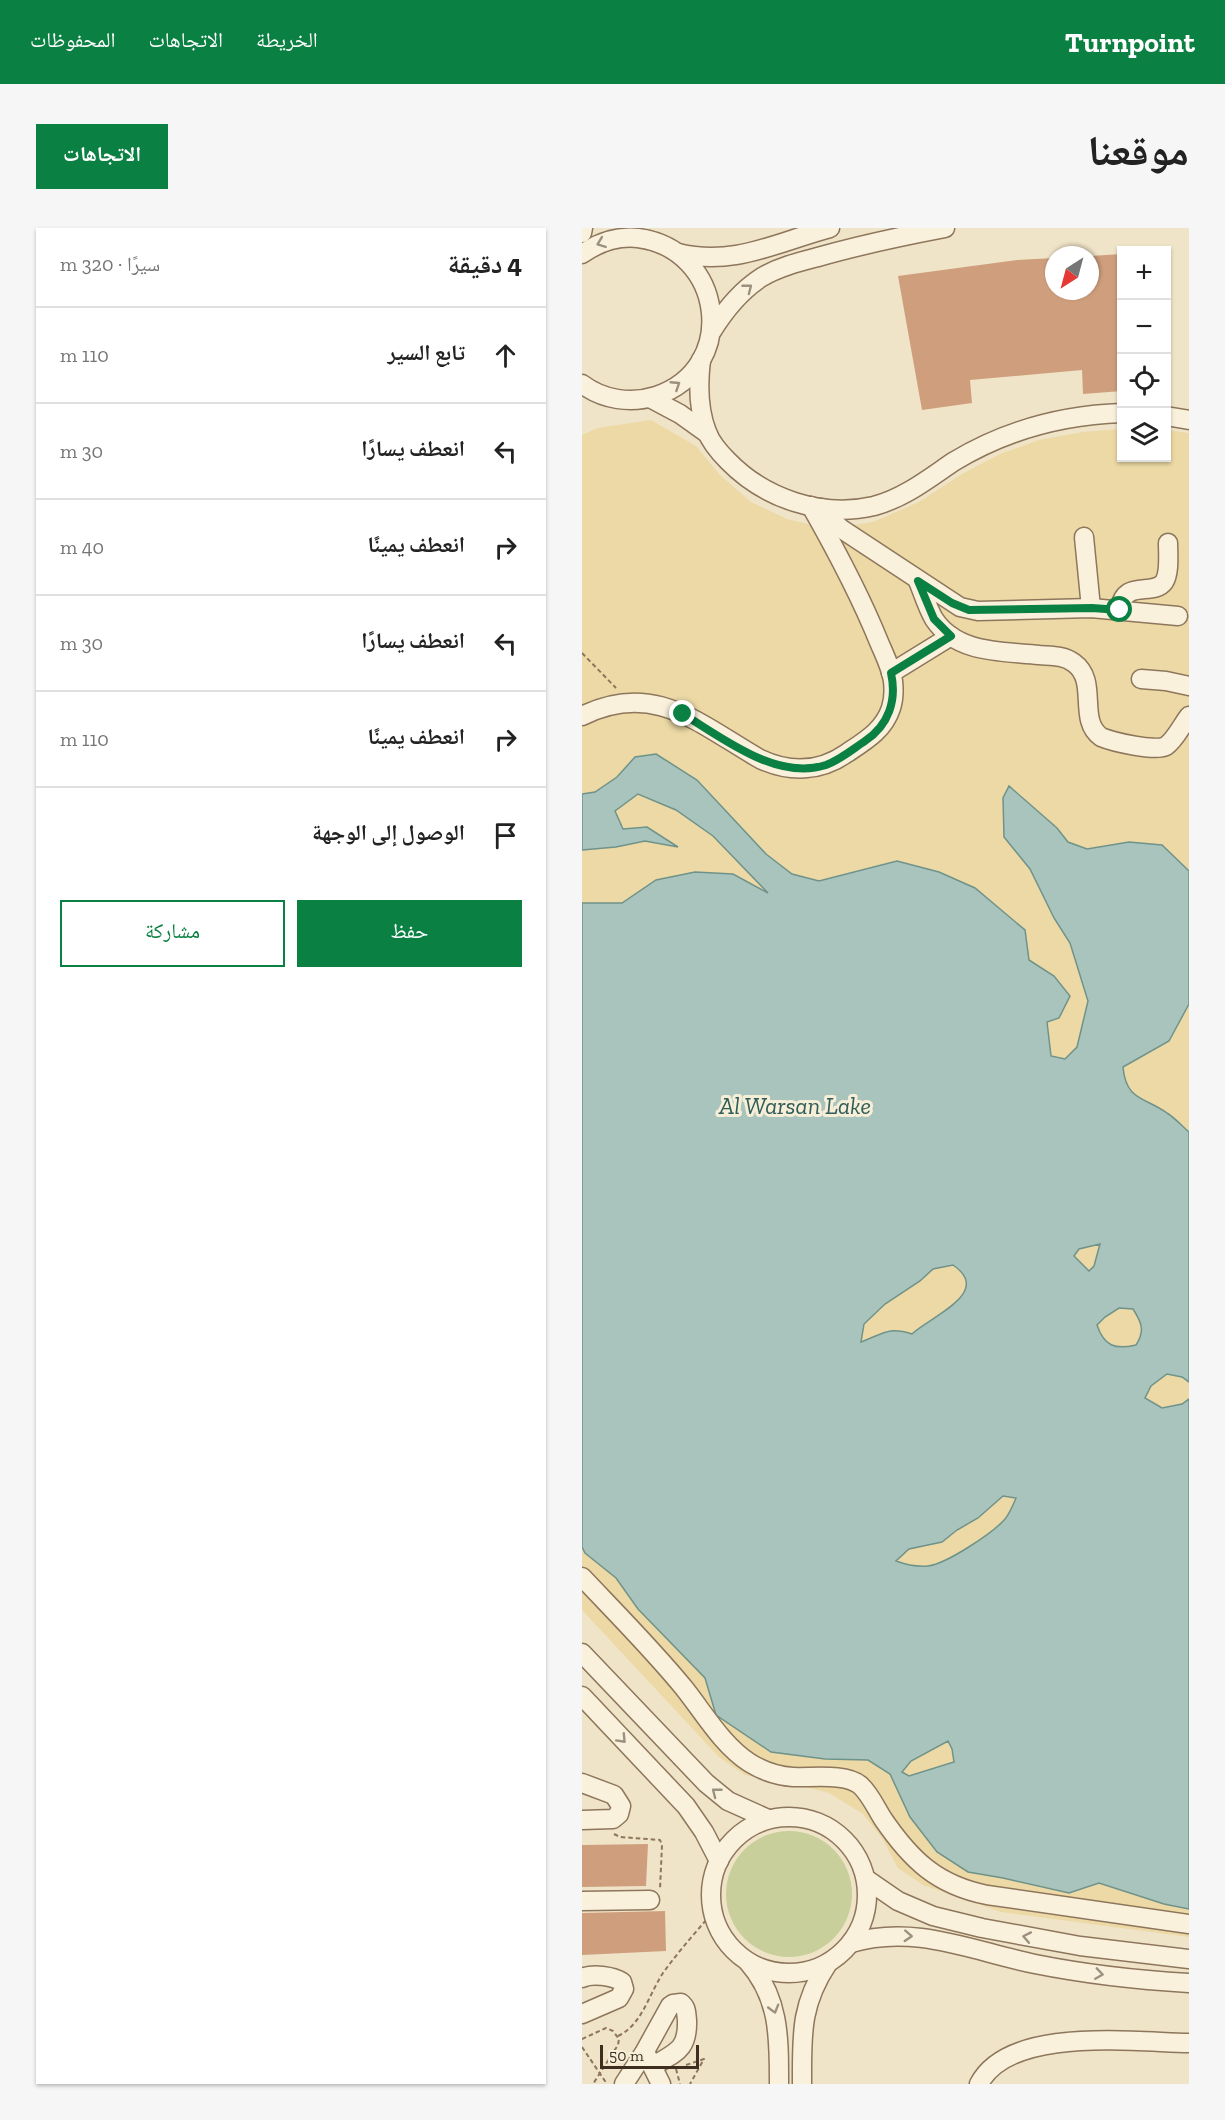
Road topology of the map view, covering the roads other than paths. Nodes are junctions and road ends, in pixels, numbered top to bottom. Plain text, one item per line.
1 (583, 228) edge
2 (830, 228) edge
3 (945, 228) edge
4 (582, 233) edge
5 (645, 234) edge
6 (678, 253) junction
7 (582, 254) edge
8 (711, 333) junction
9 (701, 360) junction
10 (582, 384) edge
11 (611, 398) junction
12 (650, 398) junction
13 (582, 402) edge
14 (1117, 414) edge
15 (1171, 417) edge
16 (1189, 420) edge
17 (708, 434) junction
18 (816, 507) junction
19 (1084, 537) dead end
20 (1168, 543) dead end
21 (918, 581) junction
22 (1092, 608) junction
23 (1120, 610) junction
24 (1178, 616) dead end
25 (951, 636) junction
26 (891, 673) junction
27 (1141, 679) dead end
28 (1189, 686) edge
29 (582, 716) edge
30 (1189, 716) edge
31 (582, 1577) edge
32 (582, 1653) edge
33 (582, 1696) edge
34 (582, 1783) edge
35 (768, 1819) junction
36 (582, 1820) edge
37 (719, 1861) junction
38 (866, 1879) junction
39 (582, 1900) edge
40 (650, 1900) road end
41 (1189, 1924) edge
42 (851, 1943) junction
43 (744, 1959) junction
44 (1189, 1959) edge
45 (828, 1963) junction
46 (582, 1978) edge
47 (1189, 1983) edge
48 (582, 2014) edge
49 (1189, 2043) edge
50 (624, 2084) edge
51 (661, 2084) edge
52 (779, 2084) edge
53 (802, 2084) edge
54 (979, 2084) edge

1 - 4 street
2 - 6 street
8 -> 3 street
5 - 6 street
5 -> 7 street
6 - 8 street
8 - 9 street
12 -> 9 street
9 - 17 street
10 - 11 street
11 - 12 street
11 - 13 street
12 - 17 street
14 - 18 street
15 - 16 street
17 - 18 street
18 - 21 street
18 - 26 street
19 - 22 street
20 - 23 street
21 - 22 street
21 - 25 street
22 - 23 street
23 - 24 street
25 - 26 street
25 - 30 street
26 - 29 street
27 - 28 street
31 - 41 street
35 -> 32 street
33 -> 37 street
34 - 36 street
35 - 37 street
35 - 38 street
37 - 43 street
38 - 42 street
44 -> 38 street
39 - 40 street
42 - 45 street
42 -> 47 street
43 - 45 street
43 -> 52 street
45 - 53 street
46 - 48 street
49 - 54 street
50 - 51 street

